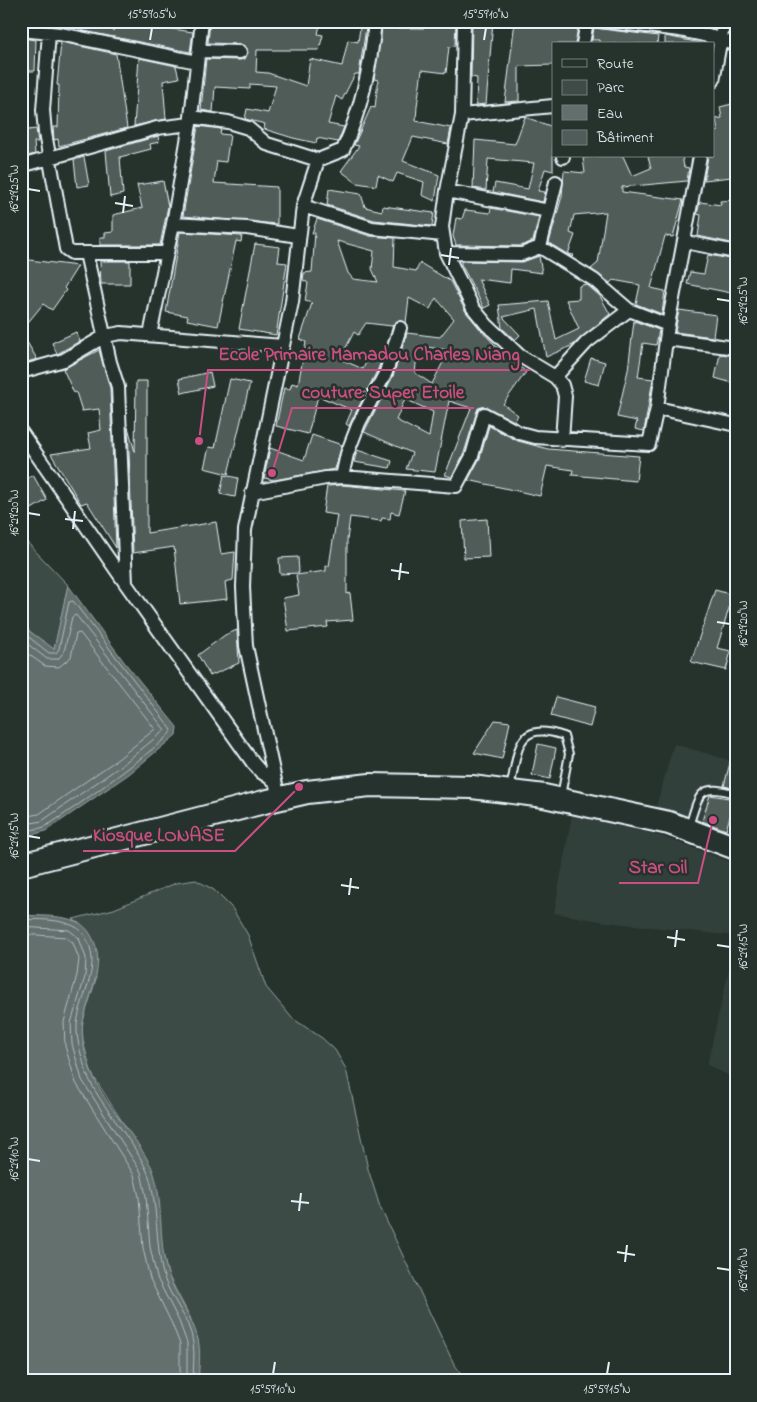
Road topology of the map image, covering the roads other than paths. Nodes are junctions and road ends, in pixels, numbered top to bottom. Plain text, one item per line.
1 (202, 21) edge
2 (375, 21) edge
3 (464, 21) edge
4 (587, 21) edge
5 (724, 21) edge
6 (609, 22) edge
7 (57, 29) edge
8 (21, 30) edge
9 (721, 38) junction
10 (583, 42) edge
11 (736, 45) edge
12 (240, 52) dead end
13 (198, 56) junction
14 (714, 76) edge
15 (552, 106) edge
16 (462, 115) junction
17 (190, 120) junction
18 (48, 156) junction
19 (700, 158) edge
20 (318, 160) junction
21 (21, 166) edge
22 (556, 182) dead end
23 (447, 191) junction
24 (303, 206) junction
25 (549, 211) junction
26 (173, 224) junction
27 (443, 235) junction
28 (298, 236) junction
29 (685, 242) junction
30 (540, 248) junction
31 (736, 252) edge
32 (86, 253) junction
33 (168, 253) junction
34 (446, 253) junction
35 (628, 310) junction
36 (668, 325) junction
37 (400, 328) dead end
38 (150, 335) junction
39 (105, 336) junction
40 (666, 339) junction
41 (283, 346) junction
42 (736, 348) edge
43 (21, 372) edge
44 (555, 377) junction
45 (657, 408) junction
46 (736, 426) edge
47 (21, 432) edge
48 (562, 440) junction
49 (342, 477) junction
50 (252, 492) junction
51 (126, 584) junction
52 (277, 790) junction
53 (509, 792) junction
54 (736, 794) edge
55 (561, 800) junction
56 (688, 829) junction
57 (736, 848) edge
58 (21, 866) edge

1 - 13 street
2 - 20 street
3 - 16 street
4 - 10 street
5 - 9 street
6 - 9 street
7 - 8 street
7 - 13 street
7 - 18 street
9 - 11 street
9 - 14 street
12 - 13 street
13 - 17 street
15 - 16 street
16 - 23 street
17 - 18 street
17 - 20 street
17 - 26 street
18 - 21 street
18 - 32 street
19 - 29 street
20 - 24 street
22 - 25 street
23 - 25 street
23 - 27 street
24 - 27 street
24 - 28 street
25 - 30 street
26 - 28 street
26 - 33 street
27 - 34 street
28 - 41 street
29 - 31 street
29 - 36 street
30 - 34 street
30 - 35 street
32 - 33 street
32 - 39 street
33 - 38 street
34 - 44 street
35 - 36 street
35 - 44 street
36 - 40 street
37 - 49 street
38 - 39 street
38 - 41 street
39 - 43 street
39 - 51 street
40 - 42 street
40 - 45 street
41 - 50 street
44 - 48 street
45 - 46 street
45 - 48 street
47 - 51 street
48 - 49 street
49 - 50 street
50 - 52 street
51 - 52 street
52 - 53 highway
52 - 58 highway
53 - 55 highway
53 - 55 lane
54 - 56 lane
55 - 56 highway
56 - 57 highway

